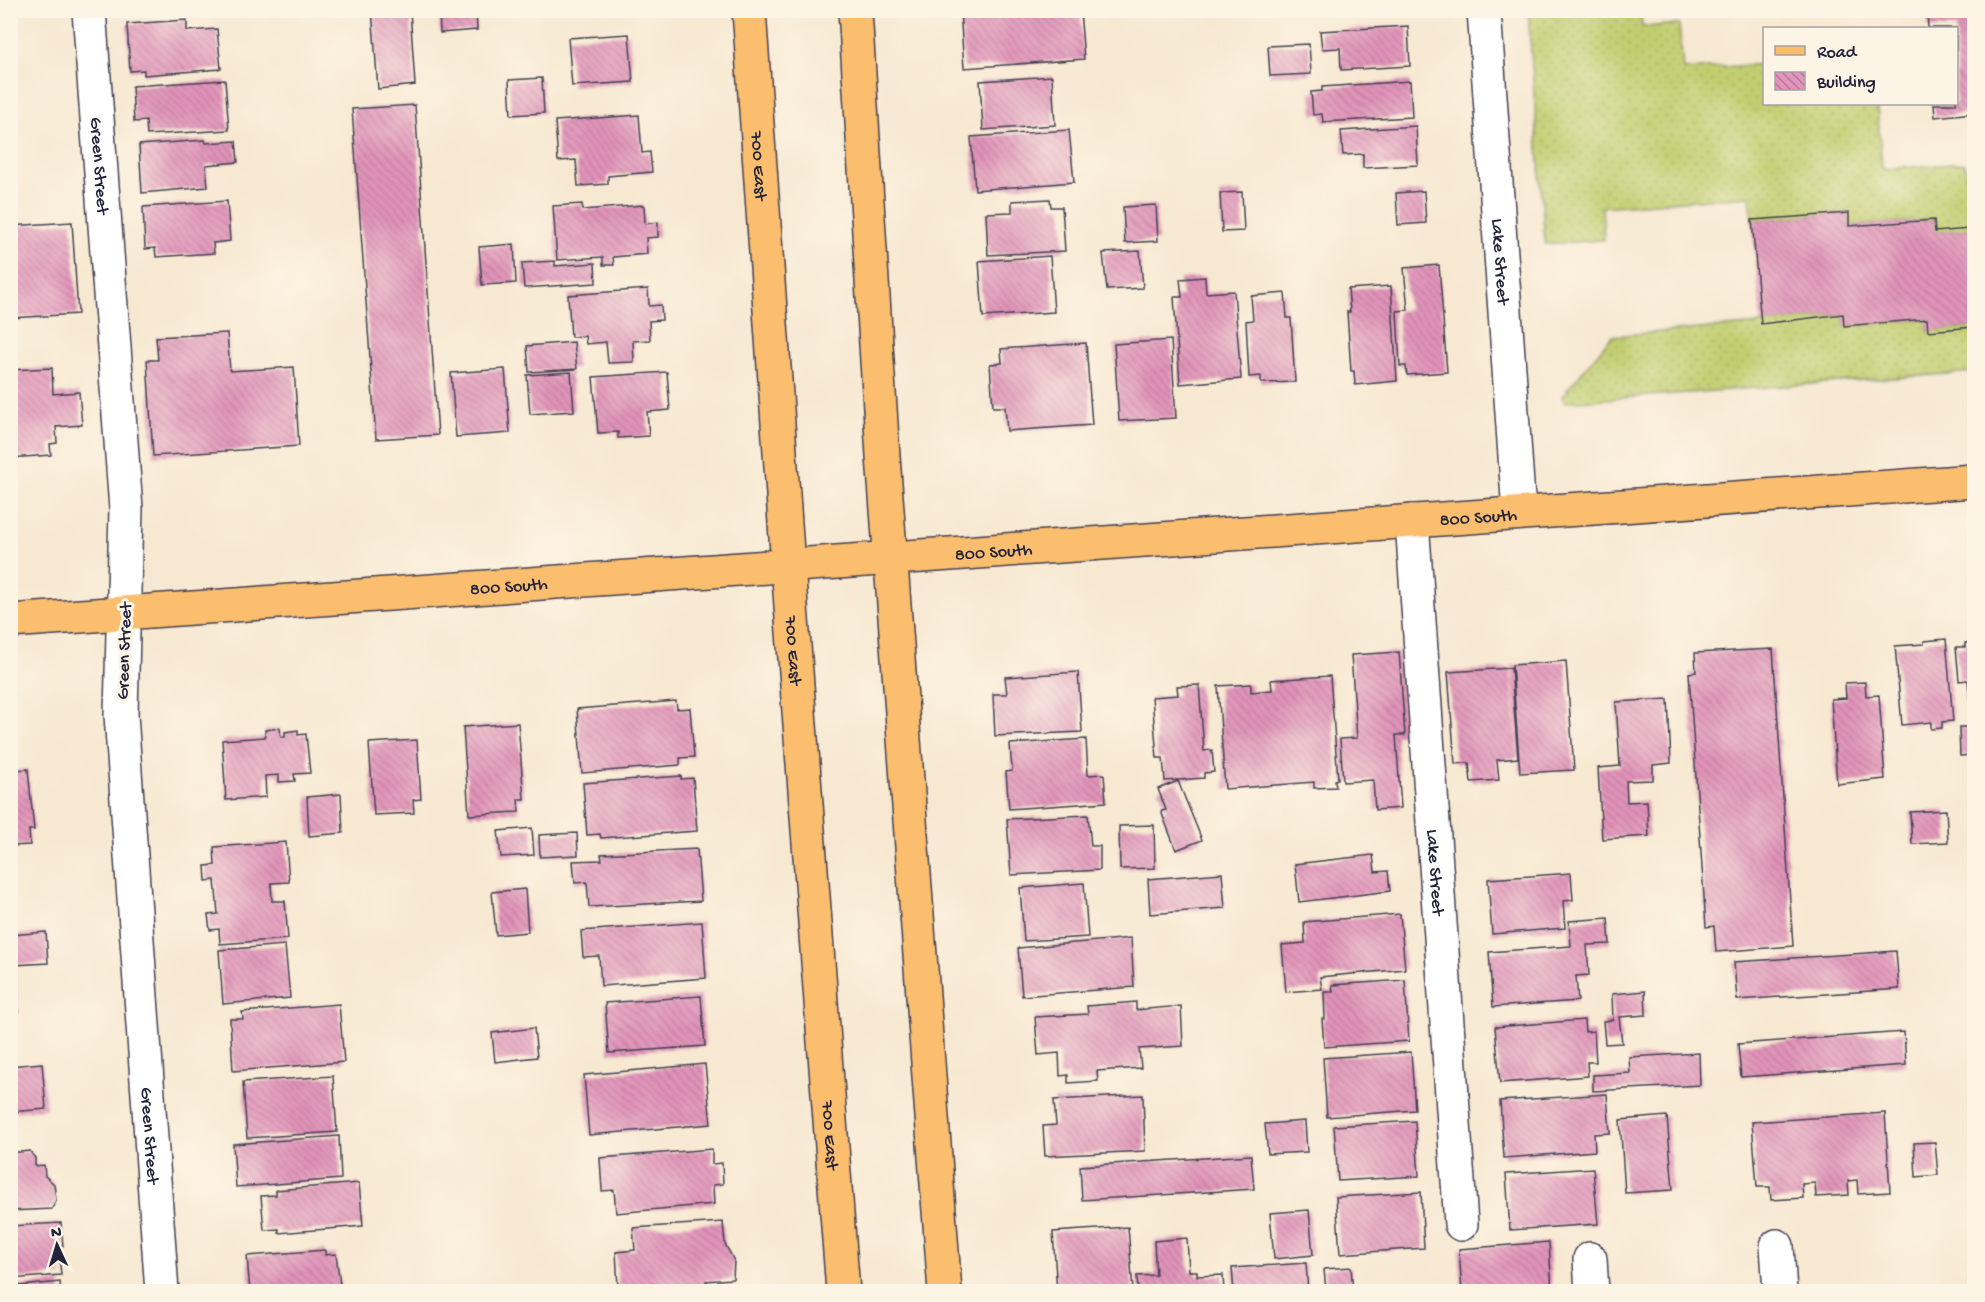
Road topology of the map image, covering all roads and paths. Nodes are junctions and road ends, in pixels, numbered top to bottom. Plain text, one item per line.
1 (89, 10) edge
2 (749, 10) edge
3 (855, 10) edge
4 (1484, 10) edge
5 (1974, 481) edge
6 (1519, 513) junction
7 (1412, 521) junction
8 (890, 558) junction
9 (788, 566) junction
10 (125, 613) junction
11 (10, 621) edge
12 (1461, 1224) dead end
13 (1777, 1246) dead end
14 (1590, 1259) dead end
15 (162, 1292) edge
16 (843, 1292) edge
17 (945, 1292) edge
18 (1592, 1292) edge
19 (1780, 1292) edge

1 - 10 street, Green Street
2 - 9 main road, 700 East
3 - 8 main road
4 - 6 street, Lake Street
5 - 6 main road, 800 South
6 - 7 main road, 800 South
7 - 8 main road, 800 South
7 - 12 street, Lake Street
8 - 9 main road, 800 South
8 - 17 main road
9 - 10 main road, 800 South
9 - 16 main road, 700 East
10 - 11 main road, 800 South
10 - 15 street, Green Street
13 - 19 street
14 - 18 street

